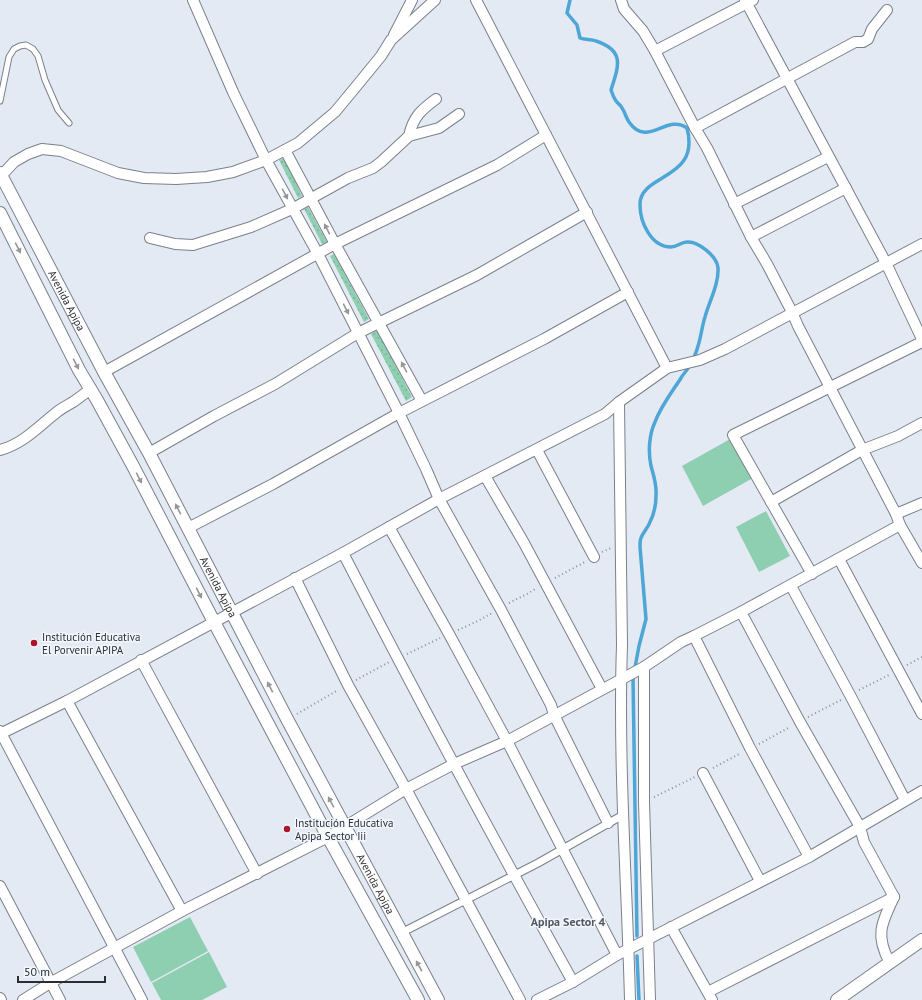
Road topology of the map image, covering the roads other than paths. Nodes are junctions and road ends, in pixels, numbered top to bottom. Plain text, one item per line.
1 (193, 0) edge
2 (412, 0) edge
3 (435, 0) edge
4 (476, 0) edge
5 (621, 0) edge
6 (748, 1) edge
7 (887, 10) dead end
8 (391, 40) junction
9 (655, 51) junction
10 (787, 80) junction
11 (436, 99) dead end
12 (0, 101) edge
13 (458, 114) dead end
14 (69, 123) dead end
15 (695, 128) junction
16 (546, 135) junction
17 (409, 136) junction
18 (286, 150) junction
19 (828, 157) junction
20 (266, 160) junction
21 (1, 174) edge
22 (846, 188) junction
23 (312, 198) junction
24 (734, 204) junction
25 (292, 209) junction
26 (587, 212) junction
27 (0, 214) edge
28 (150, 238) dead end
29 (751, 238) junction
30 (335, 244) junction
31 (922, 244) edge
32 (318, 254) junction
33 (886, 262) junction
34 (628, 292) junction
35 (792, 312) junction
36 (380, 322) junction
37 (358, 333) junction
38 (922, 341) edge
39 (666, 368) junction
40 (104, 372) junction
41 (830, 387) junction
42 (91, 389) junction
43 (422, 401) junction
44 (619, 402) junction
45 (399, 413) junction
46 (922, 423) edge
47 (0, 450) edge
48 (537, 450) junction
49 (862, 450) junction
50 (149, 453) junction
51 (485, 476) junction
52 (438, 499) junction
53 (771, 502) junction
54 (922, 503) edge
55 (896, 514) junction
56 (900, 525) junction
57 (388, 527) junction
58 (188, 528) junction
59 (343, 553) junction
60 (594, 557) dead end
61 (839, 560) junction
62 (922, 562) edge
63 (812, 574) junction
64 (295, 578) junction
65 (791, 586) junction
66 (232, 612) junction
67 (741, 612) junction
68 (214, 622) junction
69 (694, 636) junction
70 (141, 660) junction
71 (644, 667) junction
72 (620, 678) junction
73 (602, 690) junction
74 (67, 701) junction
75 (922, 714) edge
76 (554, 715) junction
77 (0, 733) edge
78 (507, 741) junction
79 (454, 764) junction
80 (703, 773) road end
81 (406, 789) junction
82 (922, 791) edge
83 (904, 800) junction
84 (623, 815) junction
85 (608, 823) junction
86 (344, 826) junction
87 (860, 827) junction
88 (328, 837) junction
89 (562, 848) junction
90 (809, 857) junction
91 (257, 874) junction
92 (513, 875) junction
93 (760, 881) junction
94 (0, 886) edge
95 (894, 897) junction
96 (464, 900) junction
97 (182, 911) junction
98 (671, 927) junction
99 (401, 933) junction
100 (649, 940) junction
101 (922, 940) edge
102 (114, 949) junction
103 (629, 950) junction
104 (617, 955) junction
105 (890, 963) junction
106 (573, 982) junction
107 (50, 983) junction
108 (710, 996) edge
109 (841, 999) edge
110 (23, 1000) edge
111 (60, 1000) edge
112 (142, 1000) edge
113 (418, 1000) edge
114 (438, 1000) edge
115 (520, 1000) edge
116 (537, 1000) edge
117 (630, 1000) edge
118 (650, 1000) edge

1 - 20 street
2 - 8 street
3 - 8 street
4 - 16 street
5 - 9 street
6 - 9 street
6 - 10 street
7 - 10 street
8 - 18 street
9 - 15 street
10 - 15 street
10 - 19 street
11 - 17 street
12 - 14 lane
13 - 17 street
15 - 24 street
16 - 26 street
16 - 30 street
17 - 23 street
18 - 20 street
18 - 23 street
19 - 22 street
19 - 24 street
20 - 21 street
20 -> 25 street
21 - 40 street, Avenida Apipa
22 - 29 street
22 - 33 street
23 - 25 street
30 -> 23 street
24 - 29 street
25 - 28 street
25 - 32 street
26 - 34 street
26 - 36 street
27 -> 42 street, Avenida Apipa
29 - 35 street
30 - 32 street
30 - 36 street
31 - 33 street
32 -> 37 street
32 - 40 street
33 - 35 street
33 - 38 street
34 - 39 street
34 - 43 street
35 - 39 street
35 - 41 street
36 - 37 street
43 -> 36 street
37 - 45 street
37 - 50 street
38 - 41 street
39 - 44 street
40 - 50 street, Avenida Apipa
41 - 49 street
41 - 53 street
42 - 47 street
42 -> 68 street, Avenida Apipa
43 - 45 street
44 - 48 street
44 - 72 street
45 - 52 street
45 - 58 street
46 - 49 street
48 - 51 street
48 - 60 street
49 - 53 street
49 - 55 street
58 -> 50 street, Avenida Apipa
51 - 52 street
51 - 73 street
52 - 57 street
52 - 76 street
53 - 63 street
54 - 55 street
55 - 56 street
56 - 61 street
56 - 62 street
57 - 59 street
57 - 78 street
58 - 66 street, Avenida Apipa
59 - 64 street
59 - 79 street
61 - 63 street
61 - 75 street
63 - 65 street
64 - 66 street
64 - 81 street
65 - 67 street
65 - 83 street
66 - 68 street
86 -> 66 street, Avenida Apipa
67 - 69 street
67 - 87 street
68 - 70 street
68 - 88 street, Avenida Apipa
69 - 71 street
69 - 90 street
70 - 74 street
70 - 91 street
71 - 72 street
71 - 100 street
72 - 73 street
72 - 84 street
73 - 76 street
74 - 77 street
74 - 97 street
76 - 78 street
76 - 85 street
77 - 102 street
78 - 79 street
78 - 89 street
79 - 81 street
79 - 92 street
80 - 93 street
81 - 86 street
81 - 96 street
82 - 83 street
83 - 87 street
84 - 85 street
84 - 103 street
85 - 89 street
86 - 88 street
86 - 99 street, Avenida Apipa
87 - 90 street
87 - 95 street
88 - 91 street
88 - 113 street, Avenida Apipa
89 - 92 street
89 - 104 street
90 - 93 street
91 - 97 street
92 - 96 street
92 - 106 street
93 - 98 street
94 - 107 street
95 - 105 street
95 - 108 street
96 - 99 street
96 - 115 street
97 - 102 street
98 - 100 street
98 - 108 street
114 -> 99 street, Avenida Apipa
100 - 103 street
100 - 118 street
101 - 105 street
102 - 107 street
102 - 112 street
103 - 104 street
103 - 117 street
104 - 106 street
105 - 109 street
106 - 116 street
107 - 110 street
107 - 111 street

